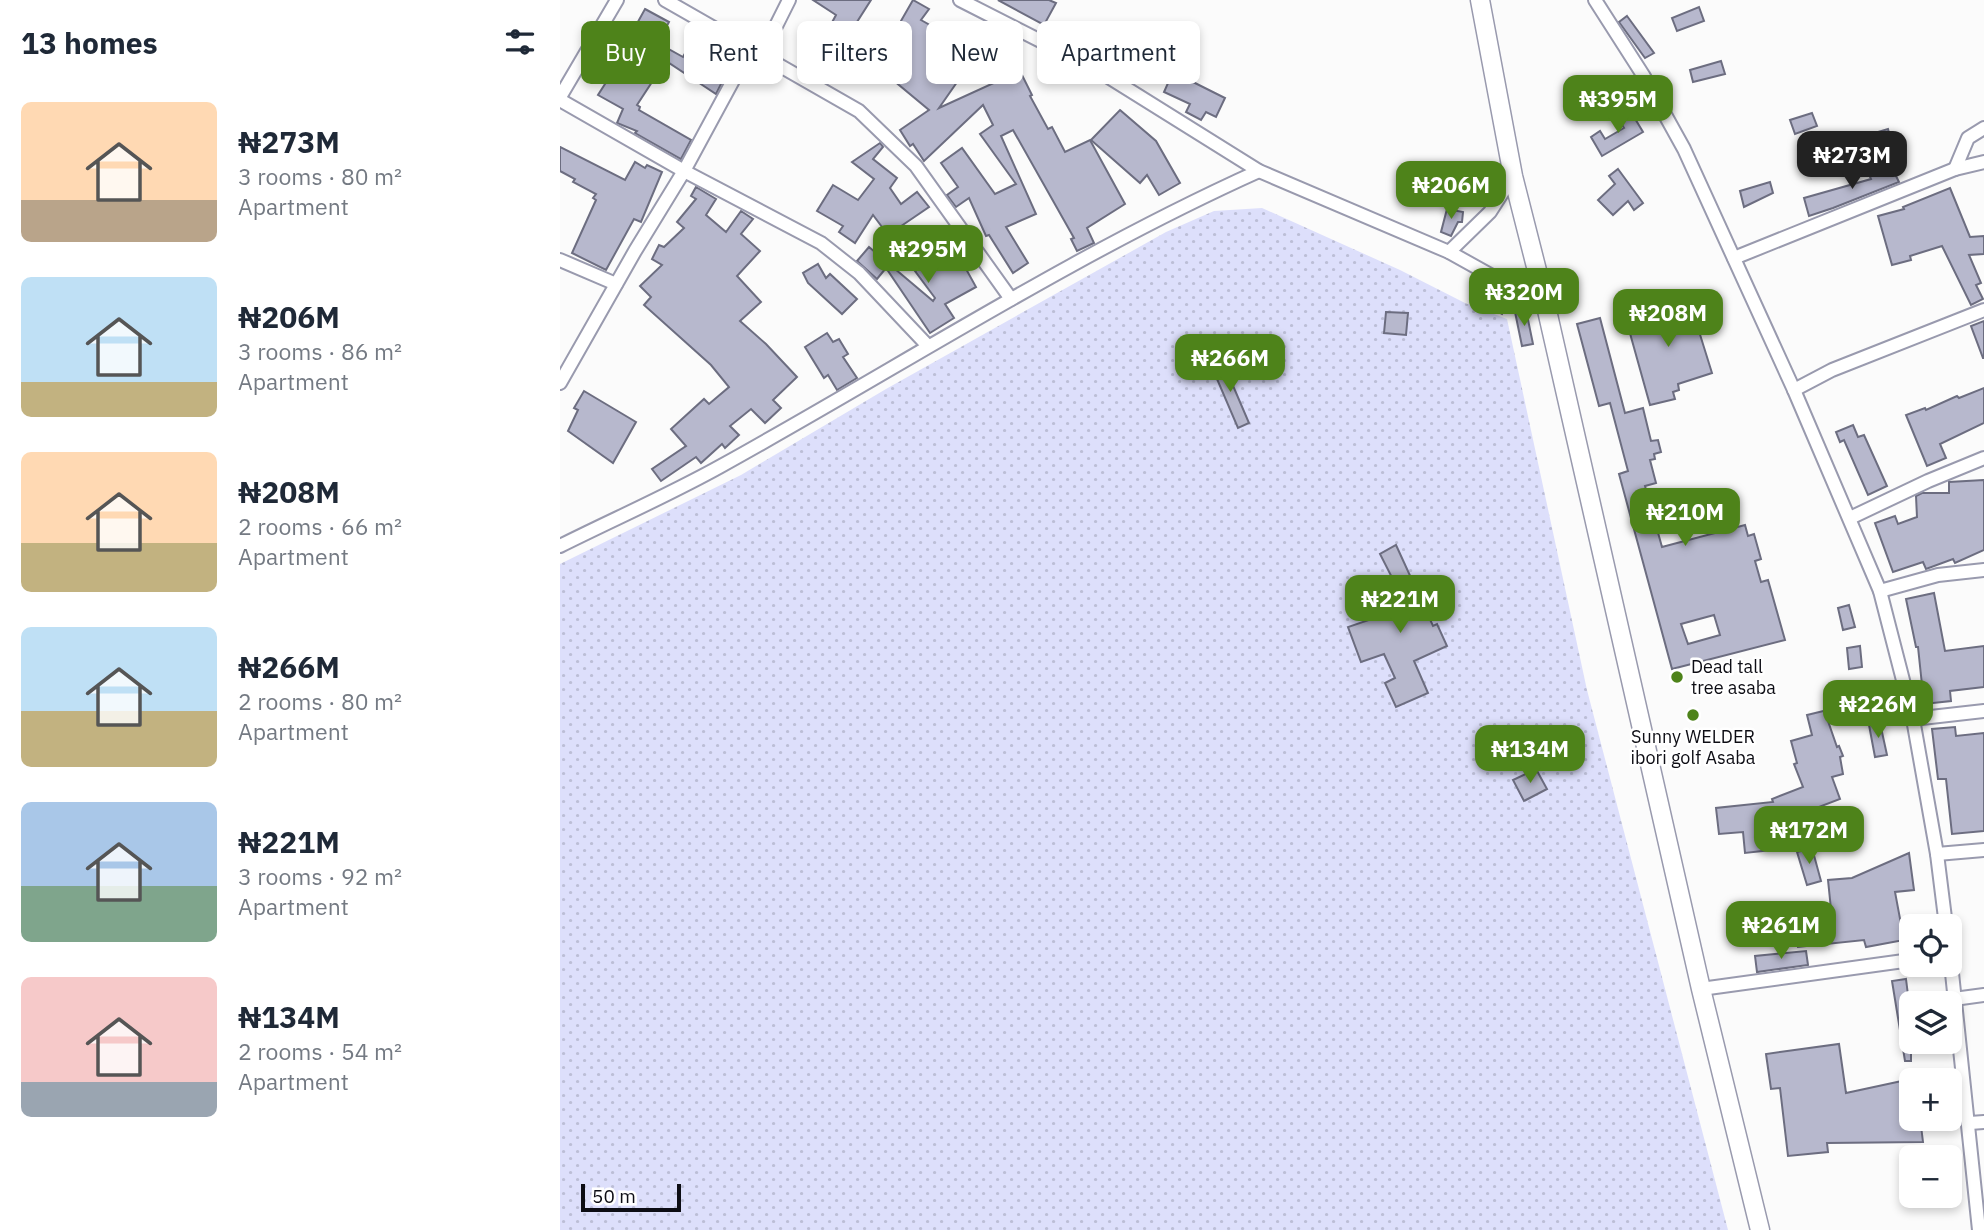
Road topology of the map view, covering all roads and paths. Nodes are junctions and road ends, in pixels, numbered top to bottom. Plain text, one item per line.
1 (617, 0) edge
2 (664, 0) edge
3 (789, 0) edge
4 (960, 0) edge
5 (1480, 0) edge
6 (1595, 0) edge
7 (701, 21) edge
8 (778, 21) edge
9 (783, 68) edge
10 (731, 84) edge
11 (560, 99) edge
12 (1984, 128) edge
13 (1984, 162) edge
14 (1955, 169) junction
15 (684, 171) junction
16 (1259, 171) junction
17 (1513, 176) junction
18 (1449, 252) junction
19 (1734, 258) junction
20 (560, 260) edge
21 (616, 284) junction
22 (1010, 299) junction
23 (1546, 306) junction
24 (1984, 310) edge
25 (928, 346) junction
26 (560, 383) edge
27 (1794, 390) junction
28 (1984, 458) edge
29 (1850, 518) junction
30 (560, 546) edge
31 (1984, 570) edge
32 (1880, 591) junction
33 (1984, 711) edge
34 (1913, 719) junction
35 (1984, 850) edge
36 (1937, 854) junction
37 (1944, 914) edge
38 (1899, 962) edge
39 (1700, 989) junction
40 (1984, 995) edge
41 (1962, 998) edge
42 (1961, 1054) edge
43 (1984, 1122) edge
44 (1969, 1123) junction
45 (1760, 1230) edge
46 (1979, 1230) edge

1 - 11 street
2 - 7 street
3 - 8 street
4 - 16 street
5 - 17 main road
6 - 19 street
9 - 22 street
10 - 15 street
11 - 15 street
12 - 14 street
13 - 14 street
14 - 19 street
15 - 21 street
15 - 25 street
16 - 18 street
16 - 22 street
17 - 18 street
17 - 23 main road
18 - 23 street
19 - 27 street
20 - 21 street
21 - 26 street
22 - 25 street
23 - 39 main road
24 - 27 street
25 - 30 street
27 - 29 street
28 - 29 street
29 - 32 street
31 - 32 street
32 - 34 street
33 - 34 street
34 - 36 street
35 - 36 street
36 - 37 street
38 - 39 street
39 - 45 main road
40 - 41 street
42 - 44 street
43 - 44 street
44 - 46 street

